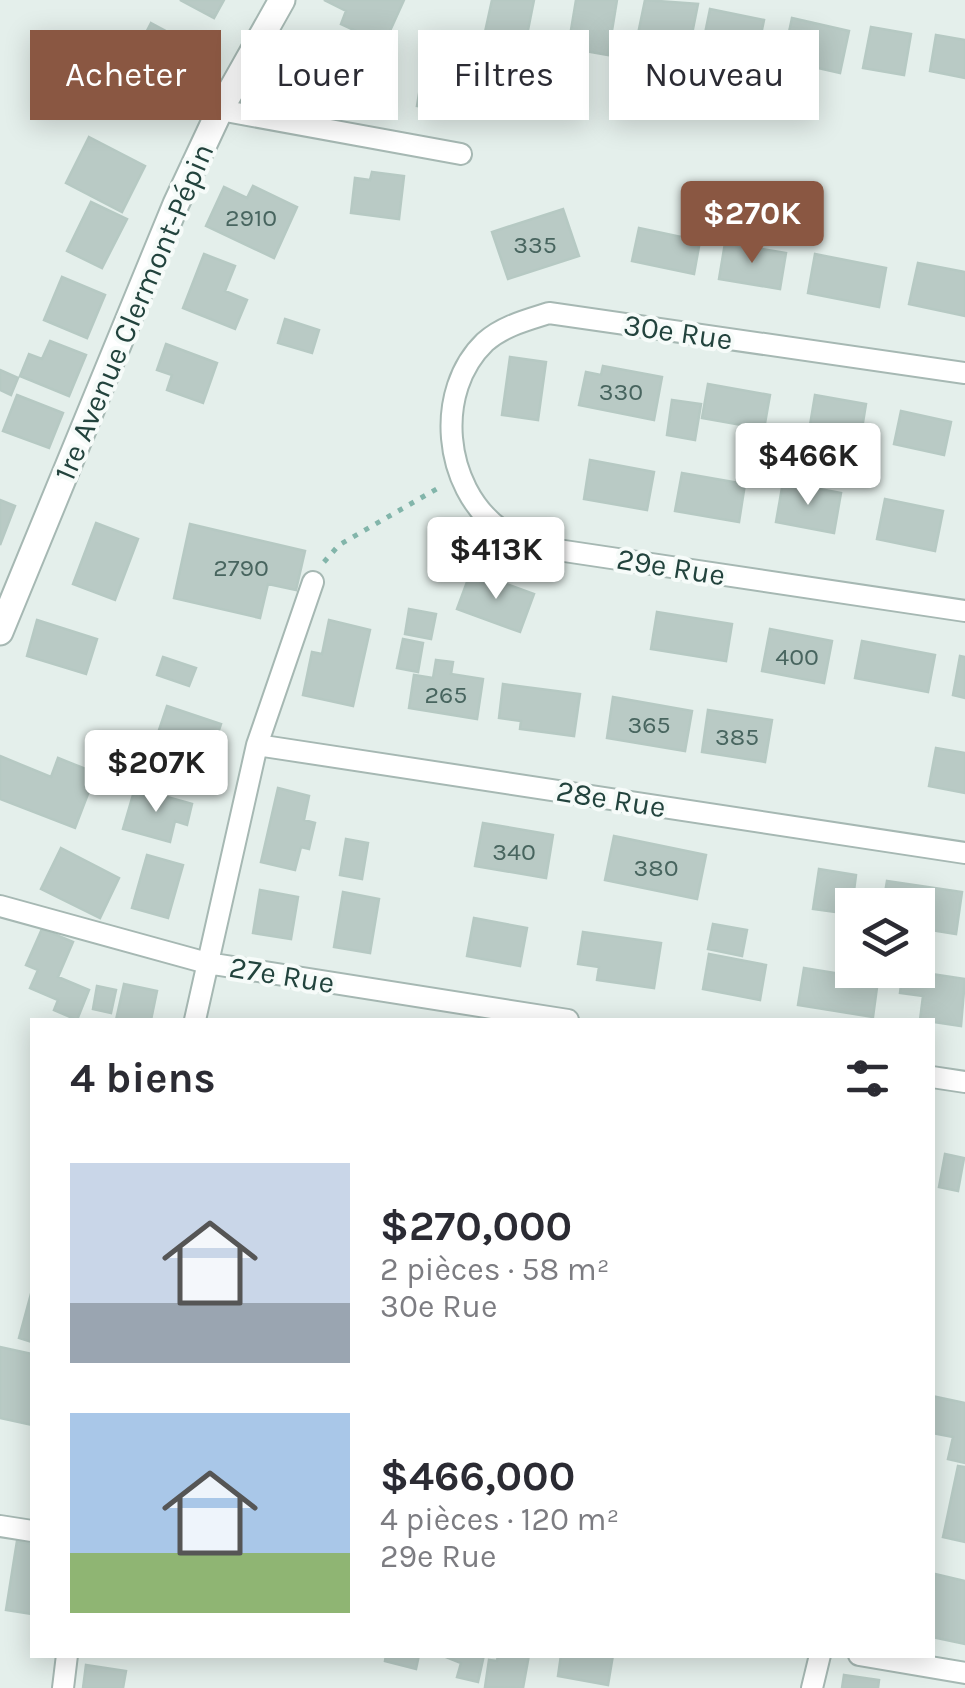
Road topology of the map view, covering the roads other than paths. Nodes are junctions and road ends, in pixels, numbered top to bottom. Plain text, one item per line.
1 (282, 0) edge
2 (221, 108) edge
3 (221, 110) edge
4 (216, 120) edge
5 (461, 154) dead end
6 (965, 373) edge
7 (449, 422) joint
8 (314, 582) road end
9 (965, 611) edge
10 (0, 632) edge
11 (256, 746) junction
12 (965, 853) edge
13 (0, 906) edge
14 (207, 963) junction
15 (194, 1018) edge
16 (555, 1018) edge
17 (935, 1077) edge
18 (965, 1082) edge
19 (0, 1526) edge
20 (30, 1530) edge
21 (67, 1658) edge
22 (819, 1658) edge
23 (877, 1658) edge
24 (965, 1673) edge
25 (63, 1688) edge
26 (812, 1688) edge

1 - 2 street, 1re Avenue Clermont-Pépin
3 - 5 street
4 - 10 street, 1re Avenue Clermont-Pépin
6 - 7 street, 30e Rue
7 - 9 street, 29e Rue
8 - 11 street
11 - 12 street, 28e Rue
11 - 14 street
13 - 14 street, 27e Rue
14 - 15 street
14 - 16 street, 27e Rue
17 - 18 street
19 - 20 street
21 - 25 street
22 - 26 street
23 - 24 street

